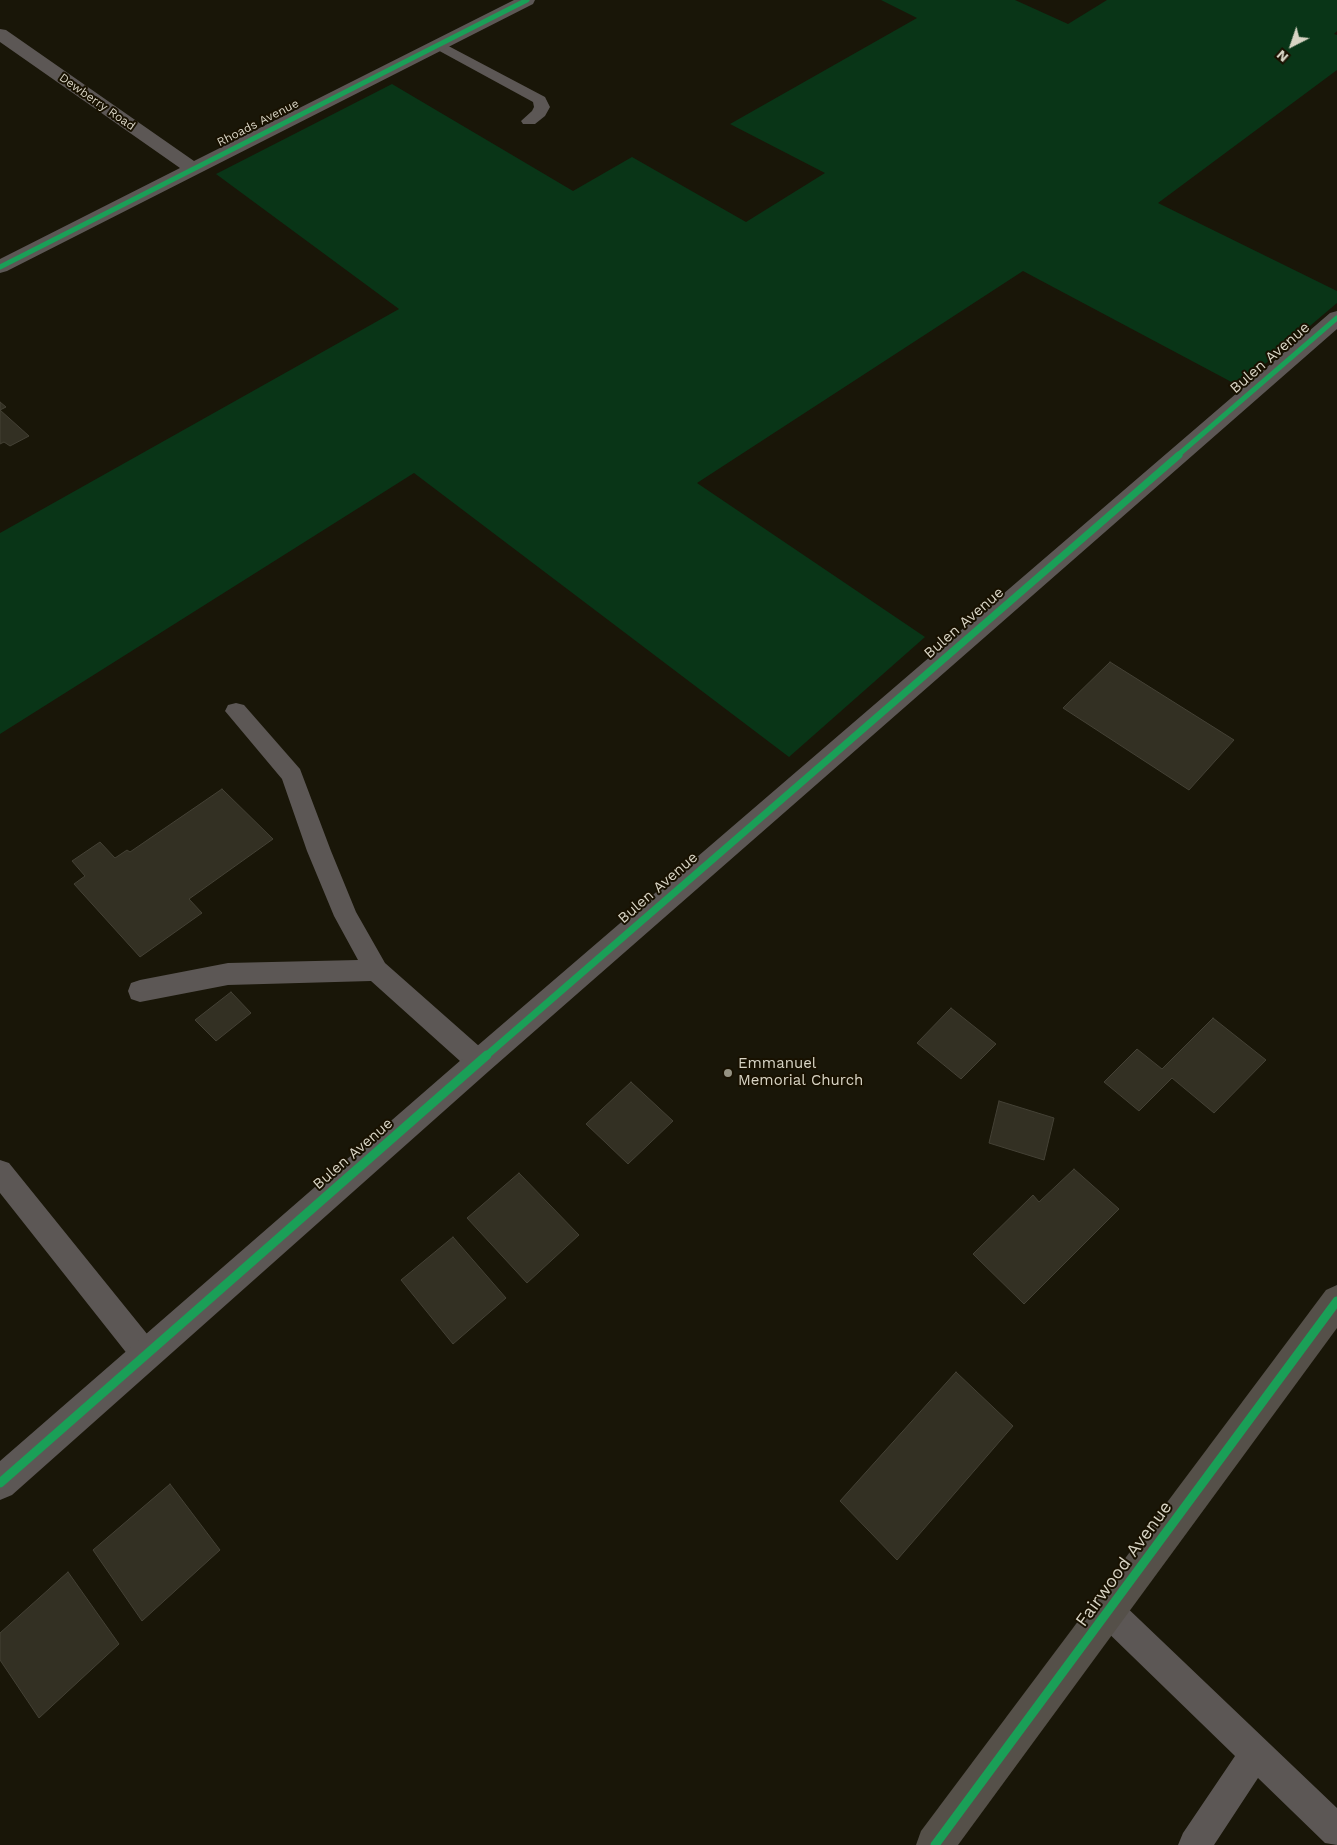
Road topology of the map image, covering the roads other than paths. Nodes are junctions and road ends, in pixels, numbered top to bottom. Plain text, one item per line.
1 (527, 0) edge
2 (0, 34) edge
3 (438, 45) junction
4 (529, 121) dead end
5 (193, 169) junction
6 (0, 268) edge
7 (1337, 318) edge
8 (236, 710) dead end
9 (376, 970) junction
10 (140, 990) dead end
11 (479, 1062) junction
12 (0, 1172) edge
13 (1337, 1302) edge
14 (146, 1355) junction
15 (0, 1483) edge
16 (1108, 1611) junction
17 (1256, 1754) junction
18 (1337, 1831) edge
19 (935, 1845) edge
20 (1195, 1845) edge

1 - 3 street, Rhoads Avenue
2 - 5 street, Dewberry Road
3 - 4 lane
3 - 5 street, Rhoads Avenue
5 - 6 street, Rhoads Avenue
7 - 11 street, Bulen Avenue
8 - 9 lane
9 - 10 lane
9 - 11 lane
11 - 14 street, Bulen Avenue
12 - 14 lane
13 - 16 street, Fairwood Avenue
14 - 15 street, Bulen Avenue
16 - 17 lane
16 - 19 street, Fairwood Avenue
17 - 18 lane
17 - 20 lane

